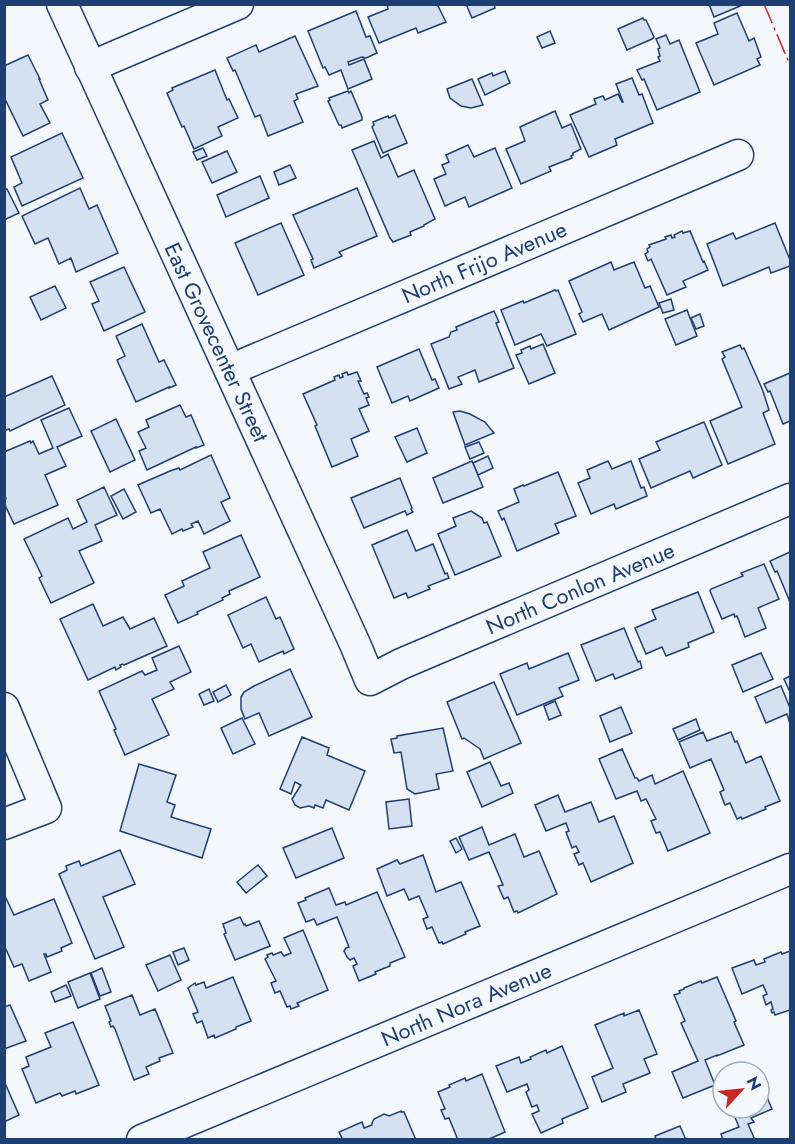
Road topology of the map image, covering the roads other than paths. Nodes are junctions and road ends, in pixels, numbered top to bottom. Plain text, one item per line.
1 (62, 4) edge
2 (238, 4) edge
3 (90, 67) junction
4 (738, 155) dead end
5 (230, 370) junction
6 (790, 499) edge
7 (370, 680) joint
8 (4, 708) edge
9 (4, 825) edge
10 (790, 869) edge
11 (142, 1140) edge

1 - 3 street, East Grovecenter Street
2 - 3 street
3 - 5 street, East Grovecenter Street
4 - 5 street, North Frijo Avenue
5 - 7 street, East Grovecenter Street
6 - 7 street, North Conlon Avenue
8 - 9 street
10 - 11 street, North Nora Avenue

